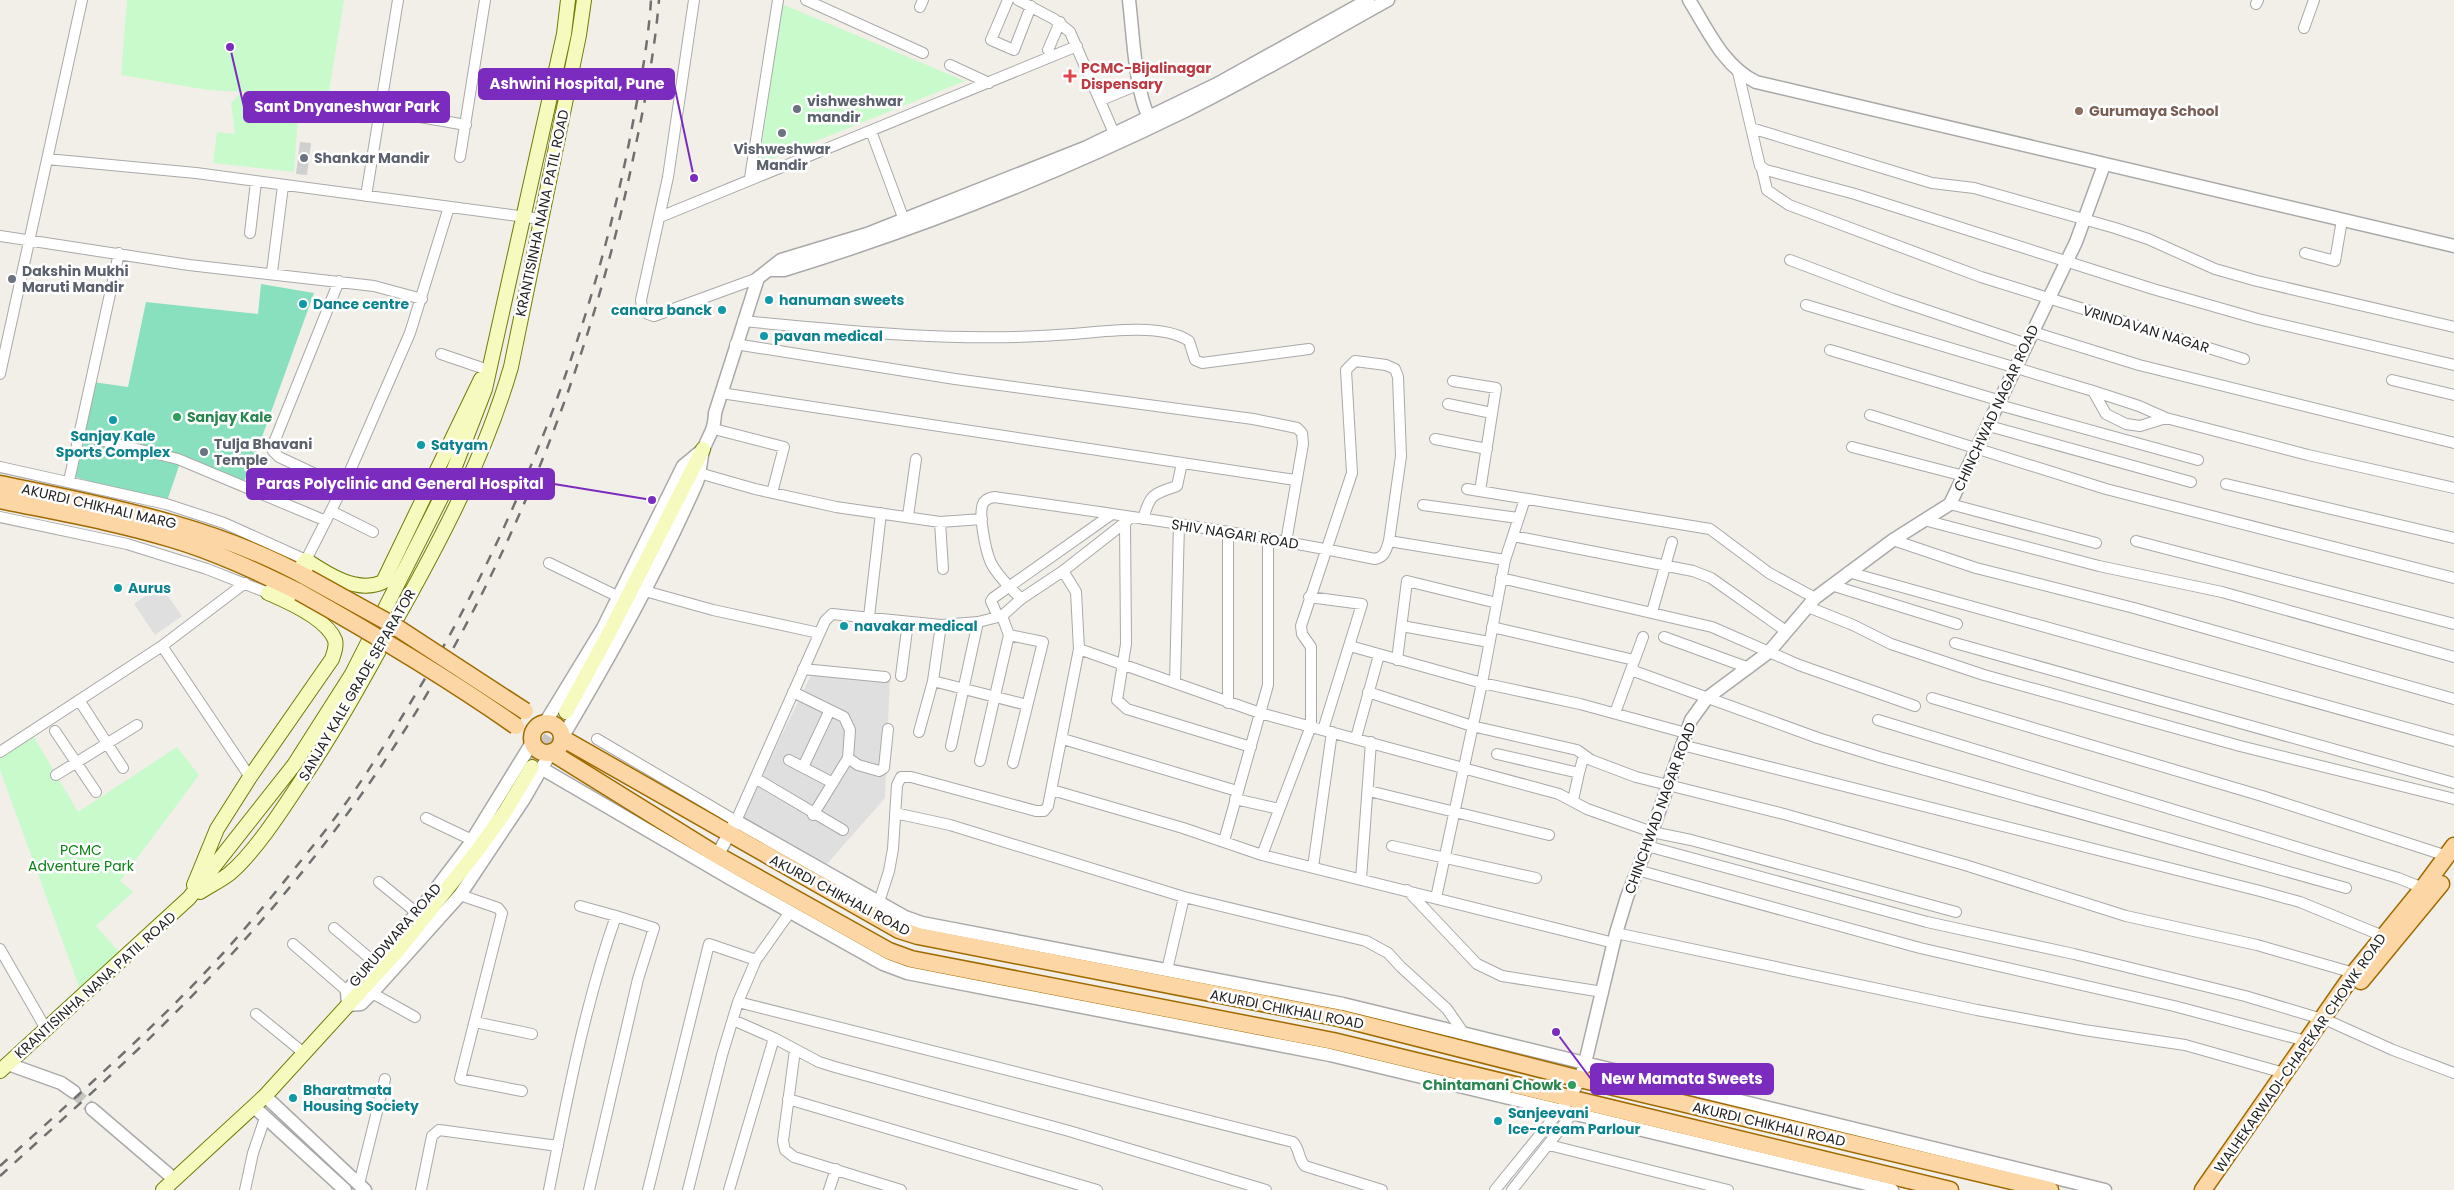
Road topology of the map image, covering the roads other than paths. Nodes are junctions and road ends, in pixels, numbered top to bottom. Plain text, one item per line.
1 (82, 0) edge
2 (398, 0) edge
3 (485, 0) edge
4 (568, 0) edge
5 (584, 0) edge
6 (694, 0) edge
7 (778, 0) edge
8 (806, 0) edge
9 (1008, 0) edge
10 (1018, 0) edge
11 (1129, 0) edge
12 (1368, 0) edge
13 (1388, 0) edge
14 (1689, 0) edge
15 (2314, 0) edge
16 (1031, 6) junction
17 (1060, 22) junction
18 (2304, 28) dead end
19 (1077, 46) junction
20 (1048, 50) dead end
21 (923, 53) dead end
22 (950, 65) dead end
23 (1738, 72) junction
24 (989, 83) junction
25 (1140, 84) junction
26 (1100, 100) junction
27 (380, 110) junction
28 (1151, 121) junction
29 (466, 125) junction
30 (1752, 128) junction
31 (871, 131) junction
32 (1116, 138) junction
33 (460, 157) dead end
34 (47, 159) junction
35 (2104, 165) junction
36 (1762, 169) junction
37 (750, 178) junction
38 (256, 182) junction
39 (283, 186) junction
40 (366, 196) junction
41 (449, 208) junction
42 (525, 216) junction
43 (660, 217) junction
44 (541, 218) junction
45 (2084, 219) junction
46 (904, 220) junction
47 (2342, 220) junction
48 (250, 233) dead end
49 (0, 236) edge
50 (30, 239) junction
51 (2454, 246) edge
52 (119, 253) junction
53 (2305, 253) dead end
54 (1790, 260) dead end
55 (2066, 262) junction
56 (770, 270) junction
57 (272, 272) junction
58 (758, 278) junction
59 (339, 281) junction
60 (422, 298) junction
61 (2048, 299) junction
62 (1806, 305) dead end
63 (743, 321) junction
64 (2454, 327) edge
65 (2033, 332) junction
66 (736, 344) junction
67 (2027, 344) junction
68 (1309, 349) dead end
69 (1830, 350) dead end
70 (441, 354) dead end
71 (2244, 359) dead end
72 (2454, 365) edge
73 (490, 367) junction
74 (511, 367) joint
75 (2016, 368) junction
76 (0, 374) edge
77 (2392, 380) dead end
78 (1453, 381) dead end
79 (485, 389) junction
80 (2093, 391) junction
81 (503, 393) junction
82 (720, 393) junction
83 (2454, 395) edge
84 (2000, 403) junction
85 (1448, 404) dead end
86 (1492, 412) junction
87 (1870, 415) dead end
88 (2166, 418) junction
89 (1989, 426) junction
90 (714, 429) junction
91 (79, 435) junction
92 (1435, 440) dead end
93 (2454, 443) edge
94 (1852, 447) dead end
95 (703, 449) junction
96 (1487, 449) junction
97 (1978, 449) junction
98 (916, 459) dead end
99 (2198, 460) dead end
100 (1182, 463) junction
101 (0, 467) edge
102 (699, 473) junction
103 (379, 475) dead end
104 (1964, 476) junction
105 (1295, 480) junction
106 (69, 481) junction
107 (2191, 482) dead end
108 (0, 484) edge
109 (2226, 484) dead end
110 (343, 487) junction
111 (2454, 488) edge
112 (1467, 489) dead end
113 (1480, 491) junction
114 (772, 493) junction
115 (425, 497) junction
116 (1525, 498) junction
117 (0, 500) edge
118 (1950, 504) junction
119 (1423, 505) dead end
120 (331, 511) junction
121 (881, 513) junction
122 (1112, 514) junction
123 (908, 516) junction
124 (0, 517) edge
125 (1518, 518) junction
126 (982, 519) junction
127 (1143, 519) junction
128 (1129, 520) junction
129 (1924, 520) junction
130 (326, 521) junction
131 (940, 522) junction
132 (1179, 524) junction
133 (373, 532) dead end
134 (1228, 532) junction
135 (1513, 536) junction
136 (2454, 538) edge
137 (1268, 539) junction
138 (1893, 540) junction
139 (1389, 541) junction
140 (2136, 541) dead end
141 (1286, 542) junction
142 (1672, 542) dead end
143 (2096, 543) dead end
144 (1327, 549) junction
145 (1505, 560) junction
146 (548, 563) dead end
147 (1665, 565) junction
148 (304, 570) junction
149 (943, 570) dead end
150 (1063, 571) junction
151 (1848, 572) junction
152 (1501, 578) junction
153 (2454, 578) edge
154 (245, 584) junction
155 (1831, 585) junction
156 (271, 586) junction
157 (1010, 587) junction
158 (645, 591) junction
159 (619, 596) junction
160 (1309, 597) junction
161 (1021, 599) junction
162 (1812, 602) junction
163 (1497, 603) junction
164 (1652, 612) junction
165 (869, 617) junction
166 (1000, 617) junction
167 (908, 622) junction
168 (978, 622) junction
169 (1957, 624) dead end
170 (2454, 624) edge
171 (942, 625) junction
172 (1402, 626) junction
173 (1492, 627) junction
174 (1786, 630) junction
175 (819, 633) junction
176 (1009, 635) junction
177 (1644, 637) dead end
178 (1664, 637) dead end
179 (1489, 642) junction
180 (1955, 643) dead end
181 (162, 646) junction
182 (1350, 646) junction
183 (1079, 649) junction
184 (1769, 652) junction
185 (1379, 655) junction
186 (2454, 657) edge
187 (1397, 660) junction
188 (1124, 664) junction
189 (1632, 665) junction
190 (1749, 668) junction
191 (803, 669) junction
192 (901, 676) dead end
193 (885, 677) dead end
194 (933, 681) junction
195 (1175, 682) junction
196 (1482, 683) junction
197 (965, 689) junction
198 (793, 692) junction
199 (1368, 692) junction
200 (994, 697) junction
201 (1707, 698) junction
202 (1932, 698) dead end
203 (2454, 699) edge
204 (79, 700) junction
205 (1228, 703) junction
206 (1027, 705) junction
207 (1914, 706) dead end
208 (830, 710) junction
209 (566, 712) tunnel mouth
210 (1260, 713) junction
211 (1615, 713) junction
212 (1878, 720) dead end
213 (546, 723) junction
214 (137, 725) dead end
215 (1311, 726) junction
216 (1472, 726) junction
217 (888, 729) dead end
218 (55, 731) dead end
219 (1327, 731) junction
220 (919, 732) dead end
221 (1686, 733) junction
222 (562, 738) junction
223 (1356, 738) junction
224 (533, 739) junction
225 (597, 739) dead end
226 (1063, 739) junction
227 (2454, 741) edge
228 (106, 742) junction
229 (1371, 742) junction
230 (951, 746) dead end
231 (1682, 746) junction
232 (1251, 747) junction
233 (0, 752) edge
234 (552, 752) junction
235 (1497, 754) dead end
236 (1584, 755) junction
237 (848, 758) junction
238 (789, 760) dead end
239 (980, 761) dead end
240 (76, 762) junction
241 (1014, 763) dead end
242 (537, 767) junction
243 (803, 767) junction
244 (123, 768) dead end
245 (1463, 768) junction
246 (1580, 773) junction
247 (56, 775) dead end
248 (250, 777) junction
249 (755, 778) junction
250 (833, 783) junction
251 (2454, 783) edge
252 (1669, 784) junction
253 (1052, 790) junction
254 (1369, 791) junction
255 (96, 792) dead end
256 (1236, 795) junction
257 (2454, 799) edge
258 (1573, 800) junction
259 (1280, 809) junction
260 (1453, 812) junction
261 (895, 813) junction
262 (813, 814) junction
263 (426, 818) dead end
264 (732, 828) junction
265 (843, 830) dead end
266 (1652, 832) junction
267 (1549, 835) dead end
268 (472, 840) junction
269 (1224, 841) junction
270 (1392, 846) dead end
271 (1647, 846) junction
272 (2453, 853) edge
273 (1262, 855) junction
274 (1444, 859) junction
275 (714, 861) junction
276 (1313, 867) junction
277 (1637, 870) junction
278 (1536, 878) dead end
279 (1361, 879) junction
280 (379, 882) dead end
281 (2346, 888) dead end
282 (2423, 888) junction
283 (1407, 890) junction
284 (460, 895) junction
285 (1184, 897) junction
286 (189, 898) junction
287 (1436, 898) junction
288 (879, 902) junction
289 (580, 906) dead end
290 (1942, 908) junction
291 (790, 912) junction
292 (1956, 912) dead end
293 (417, 913) junction
294 (616, 916) junction
295 (1939, 924) junction
296 (334, 928) dead end
297 (2382, 936) junction
298 (1615, 938) junction
299 (293, 944) dead end
300 (0, 949) edge
301 (756, 960) junction
302 (373, 962) junction
303 (1167, 970) junction
304 (2354, 973) junction
305 (346, 991) junction
306 (1603, 992) junction
307 (372, 993) junction
308 (738, 1002) junction
309 (348, 1006) junction
310 (256, 1014) dead end
311 (415, 1017) dead end
312 (733, 1020) junction
313 (2326, 1021) junction
314 (475, 1022) junction
315 (46, 1029) junction
316 (532, 1034) dead end
317 (1465, 1035) junction
318 (774, 1038) junction
319 (2306, 1041) junction
320 (795, 1050) junction
321 (304, 1054) junction
322 (1585, 1063) junction
323 (4, 1067) edge
324 (2284, 1073) junction
325 (2454, 1073) edge
326 (386, 1079) dead end
327 (1585, 1080) junction
328 (522, 1091) dead end
329 (74, 1092) tunnel mouth
330 (265, 1096) junction
331 (354, 1098) dead end
332 (788, 1099) junction
333 (379, 1105) junction
334 (1571, 1106) junction
335 (254, 1107) junction
336 (92, 1109) tunnel mouth
337 (265, 1118) junction
338 (1549, 1145) junction
339 (558, 1146) junction
340 (836, 1169) junction
341 (174, 1179) junction
342 (362, 1187) edge
343 (163, 1190) edge
344 (245, 1190) edge
345 (345, 1190) edge
346 (421, 1190) edge
347 (549, 1190) edge
348 (588, 1190) edge
349 (648, 1190) edge
350 (688, 1190) edge
351 (729, 1190) edge
352 (829, 1190) edge
353 (902, 1190) edge
354 (1098, 1190) edge
355 (1266, 1190) edge
356 (1382, 1190) edge
357 (1496, 1190) edge
358 (1512, 1190) edge
359 (1728, 1190) edge
360 (1892, 1190) edge
361 (1950, 1190) edge
362 (2050, 1190) edge
363 (2106, 1190) edge
364 (2203, 1190) edge
365 (2215, 1190) edge

1 - 34 street
2 - 27 street
3 - 29 street
4 - 42 main road, KRANTISINHA NANA PATIL ROAD
5 - 44 main road, KRANTISINHA NANA PATIL ROAD
6 - 43 street
7 - 37 street
8 - 21 street
9 - 16 street
10 - 16 street
11 - 25 street
12 - 28 street
13 - 28 street
14 - 23 street
15 - 18 street
16 - 17 street
17 - 19 street
17 - 20 street
19 - 24 street
19 - 26 street
22 - 24 street
23 - 30 street, VRINDAVAN NAGAR
23 - 35 street
24 - 31 street
25 - 26 street
25 - 28 street
26 - 32 street
27 - 29 street
27 - 40 street
28 - 32 street
29 - 33 street
30 - 36 street, VRINDAVAN NAGAR
30 - 45 street
31 - 37 street
31 - 46 street
32 - 46 street
32 - 56 street
34 - 38 street
34 - 50 street
35 - 45 street, CHINCHWAD NAGAR ROAD
35 - 47 street
36 - 55 street
36 - 61 street, VRINDAVAN NAGAR
37 - 43 street
38 - 39 street
38 - 48 street
39 - 40 street
39 - 57 street
40 - 41 street
41 - 42 street
41 - 60 street
42 - 44 street
42 - 73 main road, KRANTISINHA NANA PATIL ROAD
43 - 58 street
44 - 74 main road, KRANTISINHA NANA PATIL ROAD
45 - 55 street, CHINCHWAD NAGAR ROAD
45 - 64 street
46 - 56 street
47 - 51 street
47 - 53 street
49 - 50 street
50 - 52 street
50 - 76 street
52 - 57 street
52 - 91 street
54 - 67 street
55 - 61 street, CHINCHWAD NAGAR ROAD
55 - 72 street
56 - 58 street
57 - 59 street
58 - 63 street
59 - 60 street
59 - 110 street
60 - 110 street
61 - 65 street, CHINCHWAD NAGAR ROAD
61 - 71 street, VRINDAVAN NAGAR
62 - 75 street
63 - 66 street
63 - 68 street
65 - 67 street, CHINCHWAD NAGAR ROAD
65 - 93 street
66 - 82 street
66 - 105 street
67 - 75 street, CHINCHWAD NAGAR ROAD
69 - 84 street
70 - 73 street
73 - 79 main road, SANJAY KALE GRADE SEPARATOR
73 - 115 main road
74 - 81 main road, SANJAY KALE GRADE SEPARATOR
75 - 80 street
75 - 84 street, CHINCHWAD NAGAR ROAD
77 - 83 street
78 - 86 street
79 - 81 main road
79 - 286 main road, SANJAY KALE GRADE SEPARATOR
80 - 88 street
80 - 88 street
81 - 286 main road, SANJAY KALE GRADE SEPARATOR
82 - 90 street
82 - 100 street
84 - 89 street, CHINCHWAD NAGAR ROAD
84 - 99 street
85 - 86 street
86 - 96 street
87 - 97 street
88 - 111 street
89 - 97 street, CHINCHWAD NAGAR ROAD
89 - 107 street
90 - 95 street
90 - 114 street
91 - 106 street
91 - 130 street
92 - 96 street
94 - 104 street
95 - 102 street
95 - 159 street
95 - 209 main road
96 - 113 street
97 - 104 street, CHINCHWAD NAGAR ROAD
97 - 153 street
98 - 123 street
100 - 105 street
100 - 127 street
101 - 106 street
102 - 114 street
102 - 158 street
103 - 115 street
104 - 118 street, CHINCHWAD NAGAR ROAD
105 - 141 street
106 - 148 street
108 - 148 main road, AKURDI CHIKHALI MARG
109 - 136 street
110 - 120 street
112 - 113 street
113 - 116 street
114 - 121 street
115 - 148 main road
116 - 125 street
116 - 162 street
117 - 156 main road, AKURDI CHIKHALI MARG
118 - 129 street, CHINCHWAD NAGAR ROAD
118 - 143 street
119 - 125 street
120 - 130 street
120 - 133 street
121 - 123 street
121 - 165 street
122 - 126 street, SHIV NAGARI ROAD
122 - 128 street, SHIV NAGARI ROAD
122 - 157 street
123 - 131 street
124 - 154 street
125 - 135 street
126 - 131 street
126 - 157 street
127 - 128 street, SHIV NAGARI ROAD
127 - 132 street, SHIV NAGARI ROAD
128 - 150 street
128 - 188 street
129 - 138 street, CHINCHWAD NAGAR ROAD
129 - 186 street
130 - 148 street
131 - 149 street
132 - 134 street, SHIV NAGARI ROAD
132 - 195 street
134 - 137 street, SHIV NAGARI ROAD
134 - 205 street
135 - 145 street
135 - 147 street
137 - 141 street, SHIV NAGARI ROAD
137 - 210 street
138 - 151 street, CHINCHWAD NAGAR ROAD
138 - 203 street
139 - 144 street, SHIV NAGARI ROAD
139 - 144 street
139 - 145 street
140 - 170 street
141 - 144 street, SHIV NAGARI ROAD
142 - 147 street
144 - 160 street
145 - 152 street
146 - 159 street
147 - 164 street
147 - 174 street
148 - 213 main road, AKURDI CHIKHALI MARG, bridge
150 - 161 street
150 - 183 street
151 - 155 street, CHINCHWAD NAGAR ROAD
151 - 227 street
152 - 163 street
152 - 164 street
154 - 156 street
154 - 181 street
155 - 162 street, CHINCHWAD NAGAR ROAD
155 - 169 street
156 - 224 main road, AKURDI CHIKHALI MARG, bridge
156 - 248 main road
157 - 161 street
157 - 166 street
158 - 175 street
158 - 222 street
159 - 213 street
160 - 182 street
160 - 215 street
161 - 166 street
162 - 174 street, CHINCHWAD NAGAR ROAD
162 - 257 street
163 - 172 street
163 - 173 street
164 - 184 street
165 - 167 street
165 - 175 street
166 - 168 street
166 - 176 street
167 - 171 street
167 - 192 street
168 - 171 street
168 - 197 street
171 - 194 street
172 - 179 street
172 - 187 street
173 - 179 street
173 - 189 street
174 - 184 street, CHINCHWAD NAGAR ROAD
175 - 191 street
176 - 200 street
176 - 206 street
177 - 189 street
178 - 190 street
179 - 196 street
180 - 251 street
181 - 204 street
181 - 248 street
182 - 185 street
182 - 219 street
183 - 188 street
183 - 226 street
184 - 190 street, CHINCHWAD NAGAR ROAD
184 - 207 street
185 - 187 street
185 - 199 street
187 - 196 street
188 - 195 street
188 - 232 street
189 - 201 street
189 - 211 street
190 - 201 street, CHINCHWAD NAGAR ROAD
191 - 193 street
191 - 198 street
194 - 197 street
194 - 220 street
195 - 205 street
196 - 211 street
196 - 216 street
197 - 200 street
197 - 230 street
198 - 208 street
198 - 249 street
199 - 216 street
199 - 223 street
200 - 206 street
200 - 239 street
201 - 221 street, CHINCHWAD NAGAR ROAD
201 - 281 street
202 - 272 street
204 - 228 street
204 - 233 street
205 - 210 street
206 - 241 street
208 - 237 street
208 - 243 street
210 - 215 street
210 - 232 street
211 - 221 street
212 - 282 street
213 - 222 main road
213 - 224 main road
214 - 228 street
215 - 219 street
215 - 259 street
216 - 236 street
216 - 245 street
217 - 237 street
218 - 240 street
219 - 223 street
219 - 276 street
221 - 231 street, CHINCHWAD NAGAR ROAD
222 - 234 main road
222 - 264 main road, AKURDI CHIKHALI ROAD
223 - 229 street
224 - 234 main road
224 - 268 street, GURUDWARA ROAD
225 - 264 street
226 - 253 street
226 - 256 street
228 - 240 street
228 - 244 street
229 - 245 street
229 - 254 street
231 - 252 street, CHINCHWAD NAGAR ROAD
231 - 297 street
232 - 256 street
234 - 242 street, GURUDWARA ROAD
234 - 275 main road, AKURDI CHIKHALI ROAD
235 - 246 street
236 - 246 street
236 - 252 street
237 - 250 street
238 - 243 street
240 - 247 street
240 - 255 street
242 - 275 street
242 - 284 street, GURUDWARA ROAD
242 - 309 main road
243 - 250 street
245 - 258 street
245 - 260 street
246 - 258 street
248 - 286 main road
249 - 262 street
249 - 264 street
250 - 262 street
252 - 266 street, CHINCHWAD NAGAR ROAD
252 - 304 street
253 - 261 street
253 - 269 street
254 - 260 street
254 - 279 street
256 - 259 street
256 - 269 street
258 - 266 street
259 - 273 street
260 - 267 street
260 - 274 street
261 - 285 street
261 - 288 street
262 - 265 street
263 - 268 street
264 - 275 street
264 - 288 street
264 - 327 main road, AKURDI CHIKHALI ROAD
266 - 271 street, CHINCHWAD NAGAR ROAD
266 - 290 street
268 - 293 street, GURUDWARA ROAD
269 - 273 street
270 - 274 street
271 - 277 street, CHINCHWAD NAGAR ROAD
271 - 295 street
272 - 282 main road, WALHEKARWADI-CHAPEKAR CHOWK ROAD
272 - 313 main road, WALHEKARWADI-CHAPEKAR CHOWK ROAD
273 - 276 street
274 - 278 street
274 - 287 street
275 - 291 street
275 - 334 main road, AKURDI CHIKHALI ROAD
276 - 279 street
277 - 298 street, CHINCHWAD NAGAR ROAD
277 - 319 street
279 - 283 street
280 - 293 street
282 - 297 main road, WALHEKARWADI-CHAPEKAR CHOWK ROAD
283 - 287 street
283 - 306 street
284 - 307 street, GURUDWARA ROAD
284 - 314 street
285 - 303 street
285 - 317 street
286 - 315 main road, KRANTISINHA NANA PATIL ROAD
287 - 298 street
288 - 303 street
289 - 294 street
290 - 292 street
290 - 295 street
291 - 301 street
291 - 334 street
293 - 302 street, GURUDWARA ROAD
294 - 339 street
294 - 348 street
295 - 313 street
296 - 302 street
297 - 304 main road, WALHEKARWADI-CHAPEKAR CHOWK ROAD
298 - 306 street, CHINCHWAD NAGAR ROAD
298 - 324 street
299 - 305 street
300 - 315 street
301 - 308 street
301 - 349 street
302 - 305 street, GURUDWARA ROAD
303 - 317 street
304 - 313 main road, WALHEKARWADI-CHAPEKAR CHOWK ROAD
305 - 309 street, GURUDWARA ROAD
306 - 322 street, CHINCHWAD NAGAR ROAD
307 - 309 street, GURUDWARA ROAD
307 - 311 street
308 - 312 street
308 - 356 street
309 - 321 main road
310 - 321 street
312 - 318 street
312 - 350 street
313 - 319 main road, WALHEKARWADI-CHAPEKAR CHOWK ROAD
313 - 325 street
313 - 365 main road, WALHEKARWADI-CHAPEKAR CHOWK ROAD
314 - 316 street
314 - 328 street
315 - 323 main road, KRANTISINHA NANA PATIL ROAD
317 - 322 street
318 - 320 street
318 - 351 street
319 - 324 main road, WALHEKARWADI-CHAPEKAR CHOWK ROAD
320 - 332 street
320 - 355 street
321 - 330 main road
322 - 327 street, CHINCHWAD NAGAR ROAD
322 - 363 street
323 - 329 street
324 - 364 main road, WALHEKARWADI-CHAPEKAR CHOWK ROAD
326 - 333 street
327 - 334 street, CHINCHWAD NAGAR ROAD
327 - 362 main road, AKURDI CHIKHALI ROAD
330 - 335 main road
330 - 342 street
331 - 333 street
332 - 340 street
332 - 354 street
333 - 342 street
334 - 338 street
334 - 357 street
334 - 360 street
334 - 361 main road, AKURDI CHIKHALI ROAD
335 - 337 street
335 - 341 main road
336 - 341 street
337 - 344 street
337 - 345 street
338 - 358 street
338 - 359 street
339 - 346 street
339 - 347 street
340 - 352 street
340 - 353 street
341 - 343 main road

